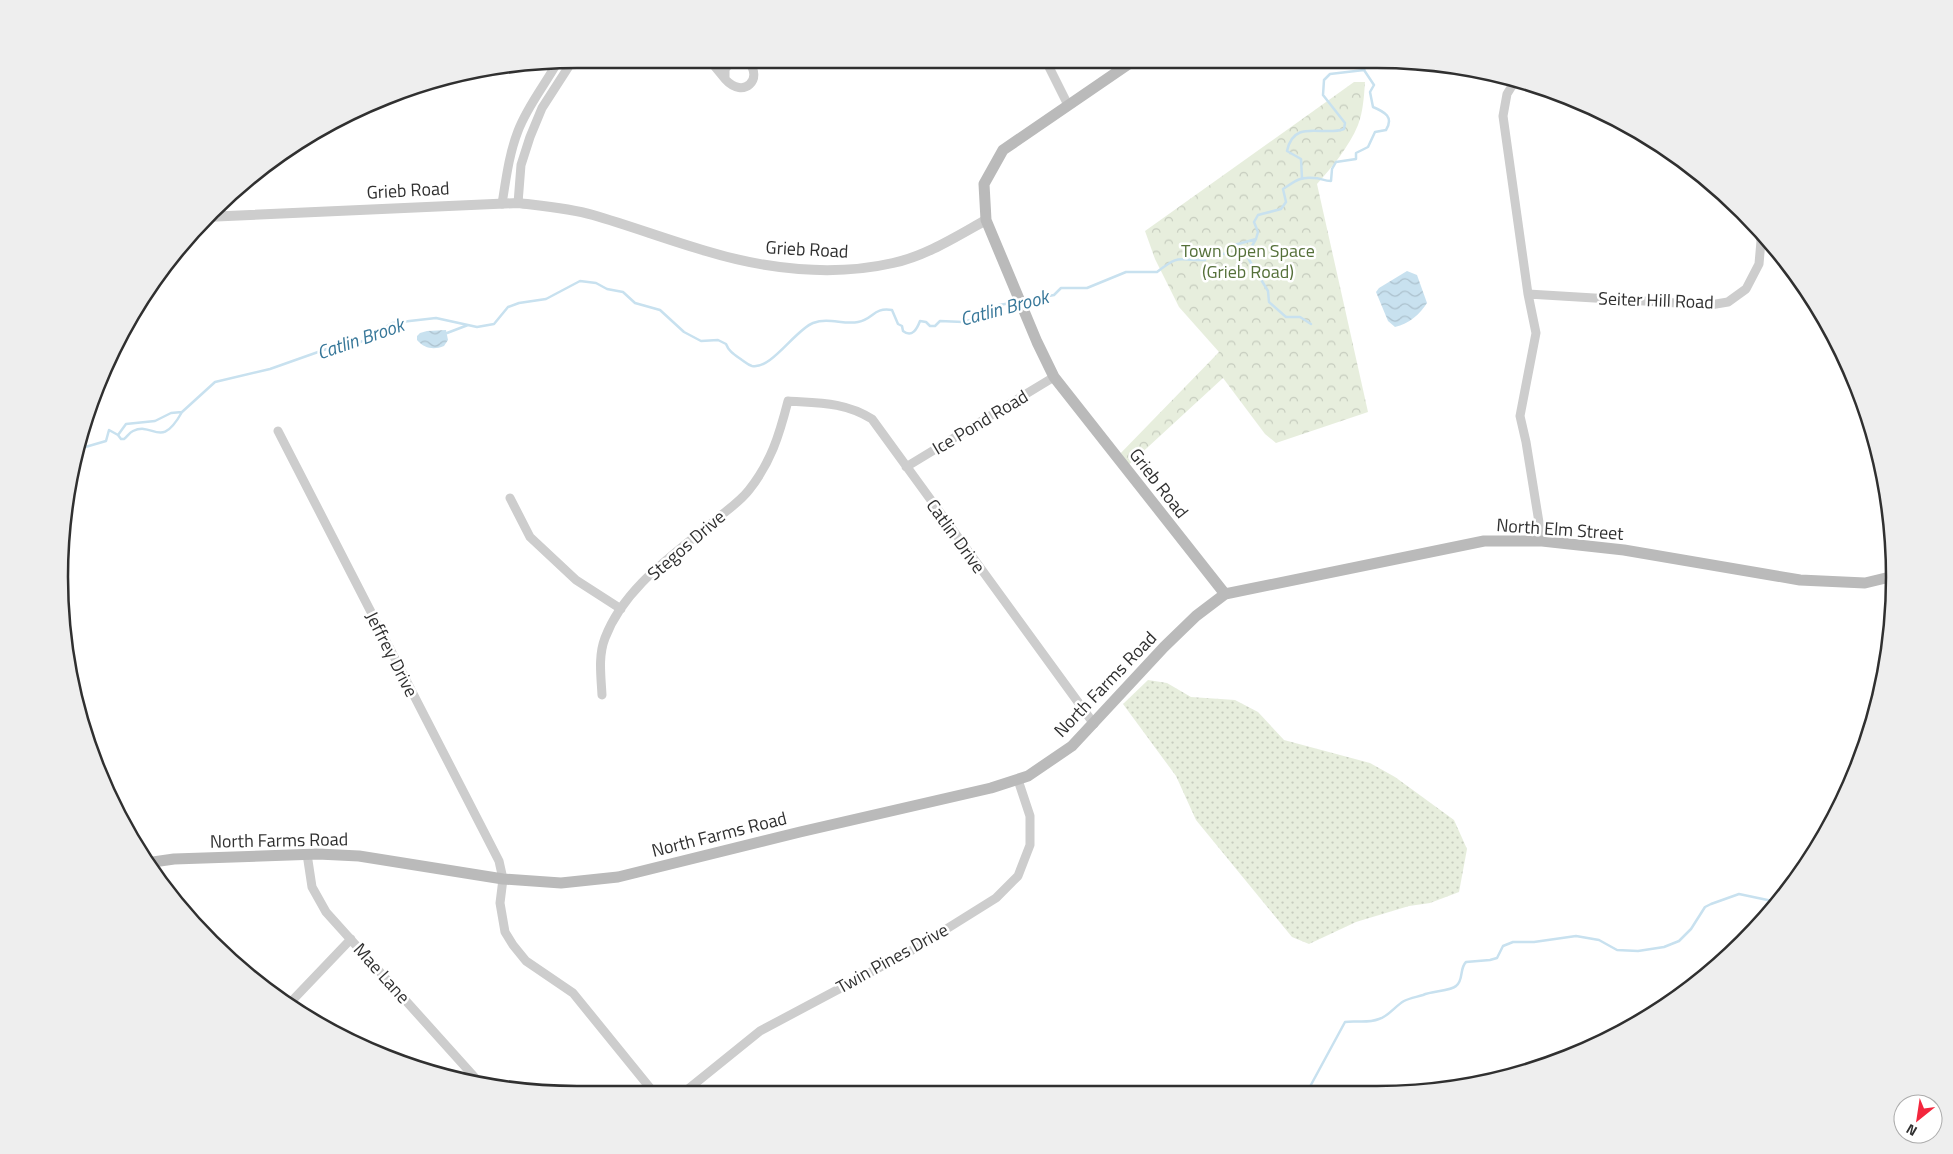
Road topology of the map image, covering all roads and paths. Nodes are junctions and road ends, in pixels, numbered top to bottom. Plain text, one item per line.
1 (568, 68) edge
2 (716, 68) edge
3 (726, 68) edge
4 (752, 68) edge
5 (1050, 68) edge
6 (1123, 68) edge
7 (553, 69) edge
8 (725, 79) junction
9 (1512, 86) edge
10 (1068, 105) junction
11 (502, 204) junction
12 (518, 204) junction
13 (218, 216) edge
14 (986, 220) junction
15 (1761, 243) edge
16 (1528, 294) junction
17 (1054, 377) junction
18 (788, 401) joint
19 (278, 431) dead end
20 (906, 467) junction
21 (510, 498) dead end
22 (1542, 541) junction
23 (1886, 580) edge
24 (1225, 594) junction
25 (621, 608) junction
26 (602, 695) dead end
27 (1094, 724) junction
28 (1018, 780) junction
29 (307, 854) junction
30 (154, 862) edge
31 (503, 879) junction
32 (351, 939) junction
33 (293, 1000) edge
34 (473, 1076) edge
35 (649, 1086) edge
36 (692, 1086) edge

1 - 12 street
2 - 8 street
3 - 8 street
4 - 8 street
5 - 10 street
6 - 10 main road
7 - 11 street
9 - 16 street
10 - 14 main road
11 - 12 street, Grieb Road
11 - 13 street, Grieb Road
12 - 14 street, Grieb Road
14 - 17 main road, Grieb Road
15 - 16 street, Seiter Hill Road
16 - 22 street
17 - 20 street, Ice Pond Road
17 - 24 main road, Grieb Road
18 - 20 street, Catlin Drive
18 - 25 street, Stegos Drive
19 - 31 street, Jeffrey Drive
20 - 27 street, Catlin Drive
21 - 25 street
22 - 23 main road, North Elm Street
22 - 24 main road, North Elm Street
24 - 27 main road, North Farms Road
25 - 26 street, Stegos Drive
27 - 28 main road, North Farms Road
28 - 31 main road, North Farms Road
28 - 36 street, Twin Pines Drive
29 - 30 main road, North Farms Road
29 - 31 main road, North Farms Road
29 - 32 street, Mae Lane
31 - 35 street
32 - 33 street
32 - 34 street, Mae Lane

